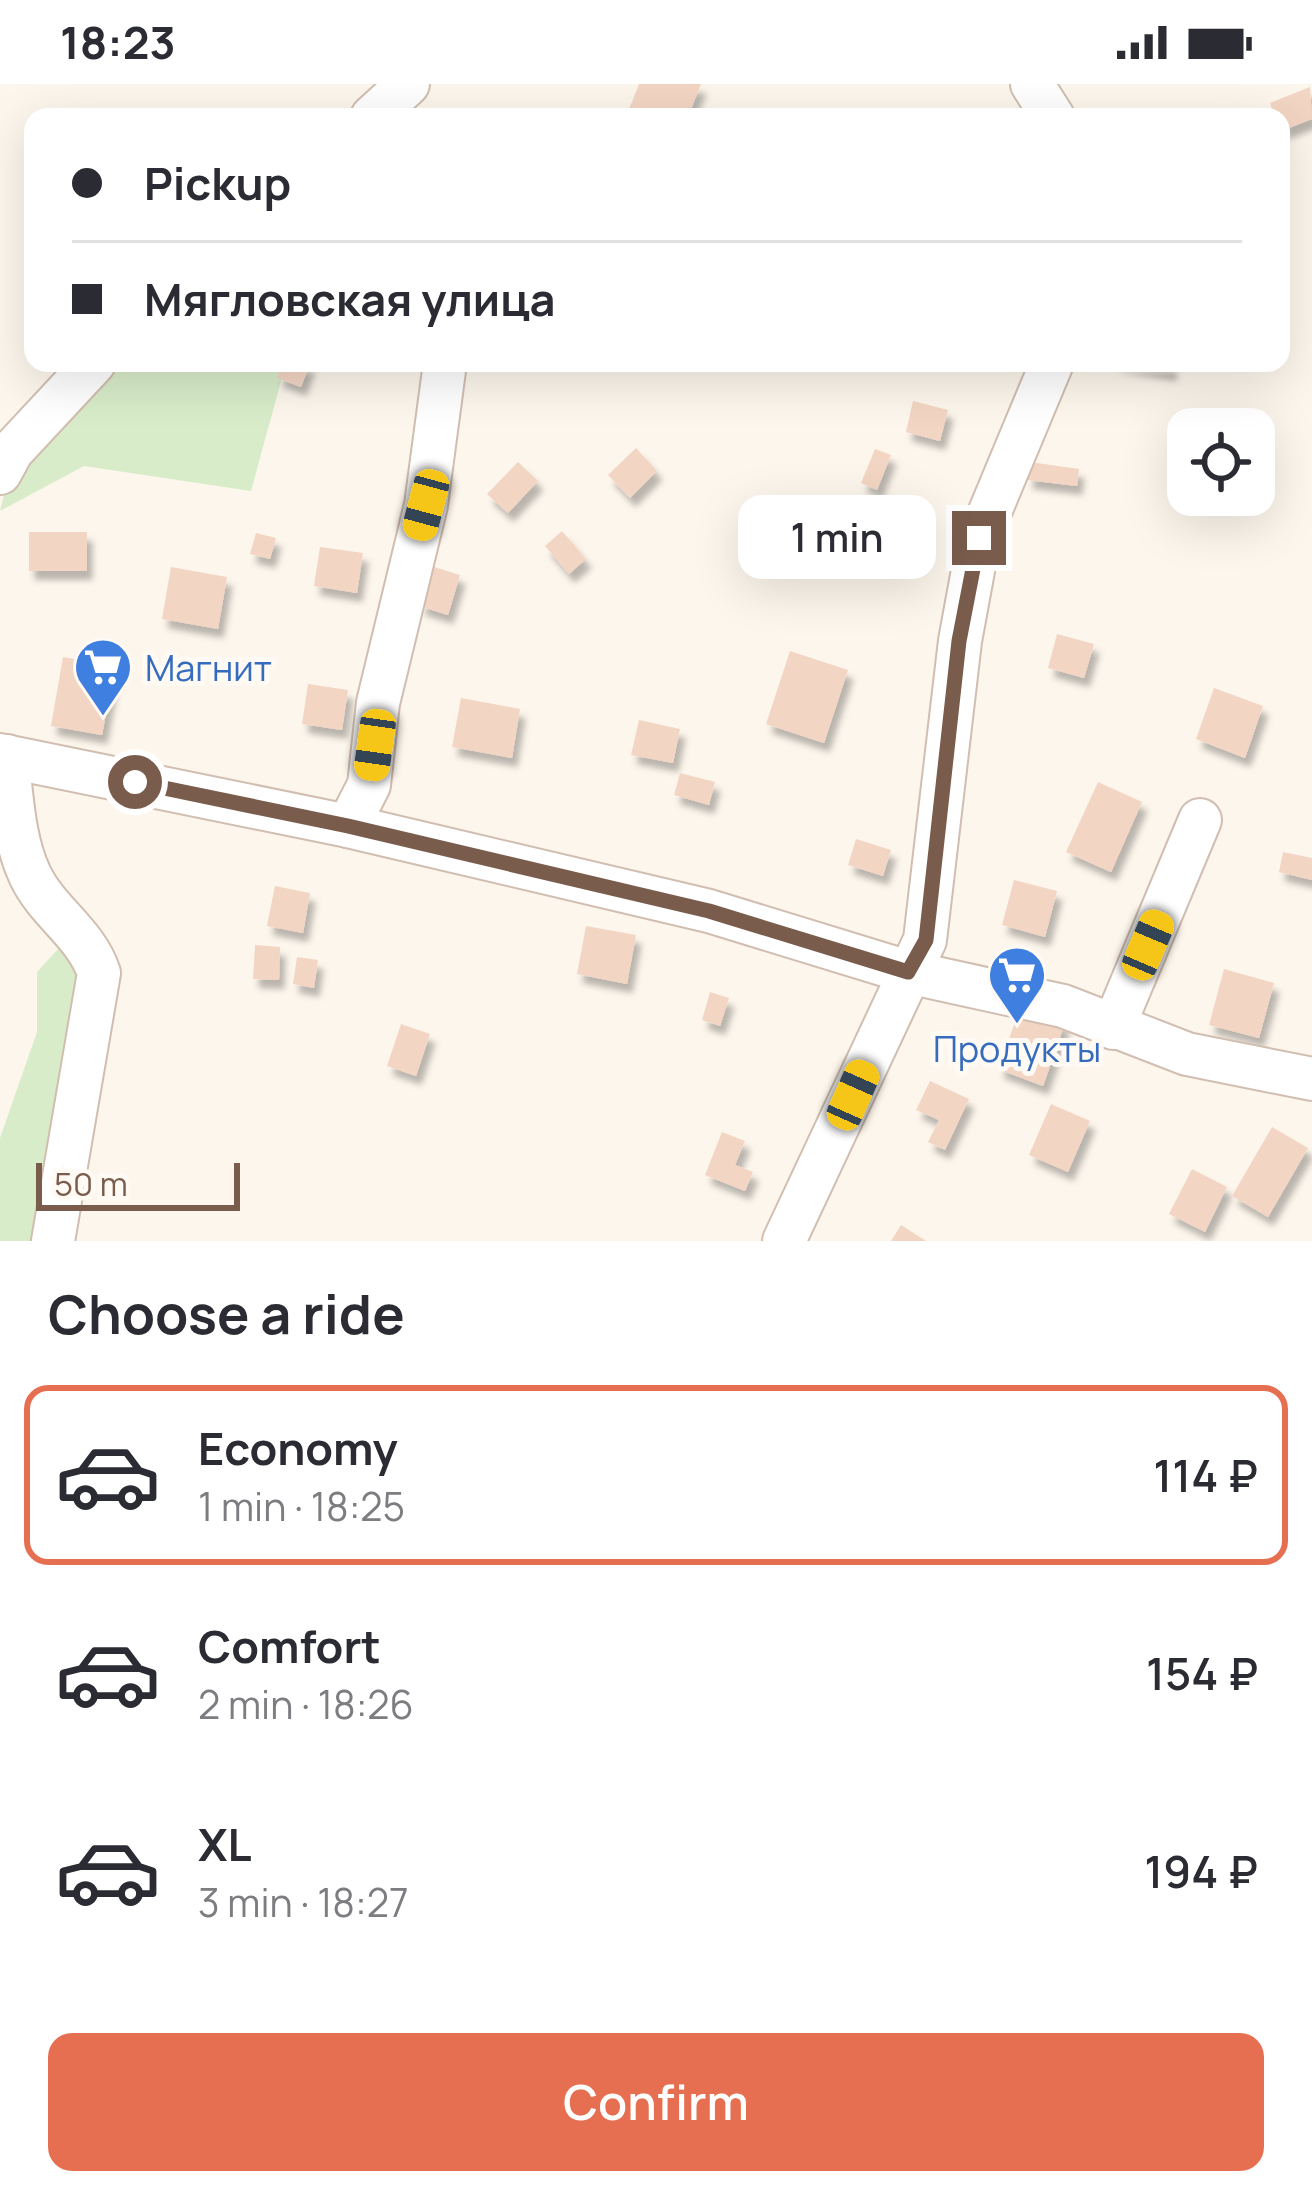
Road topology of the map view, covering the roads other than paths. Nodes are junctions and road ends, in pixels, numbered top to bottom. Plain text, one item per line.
1 (408, 84) edge
2 (382, 108) edge
3 (86, 372) edge
4 (444, 372) edge
5 (1048, 372) edge
6 (0, 473) edge
7 (4, 756) edge
8 (1200, 820) dead end
9 (348, 826) junction
10 (908, 972) junction
11 (1113, 1028) junction
12 (1312, 1079) edge
13 (53, 1241) edge
14 (784, 1241) edge

1 - 2 street
3 - 6 street
4 - 9 street
5 - 10 street
7 - 9 street
7 - 13 street
8 - 11 street
9 - 10 street
10 - 11 street
10 - 14 street
11 - 12 street

